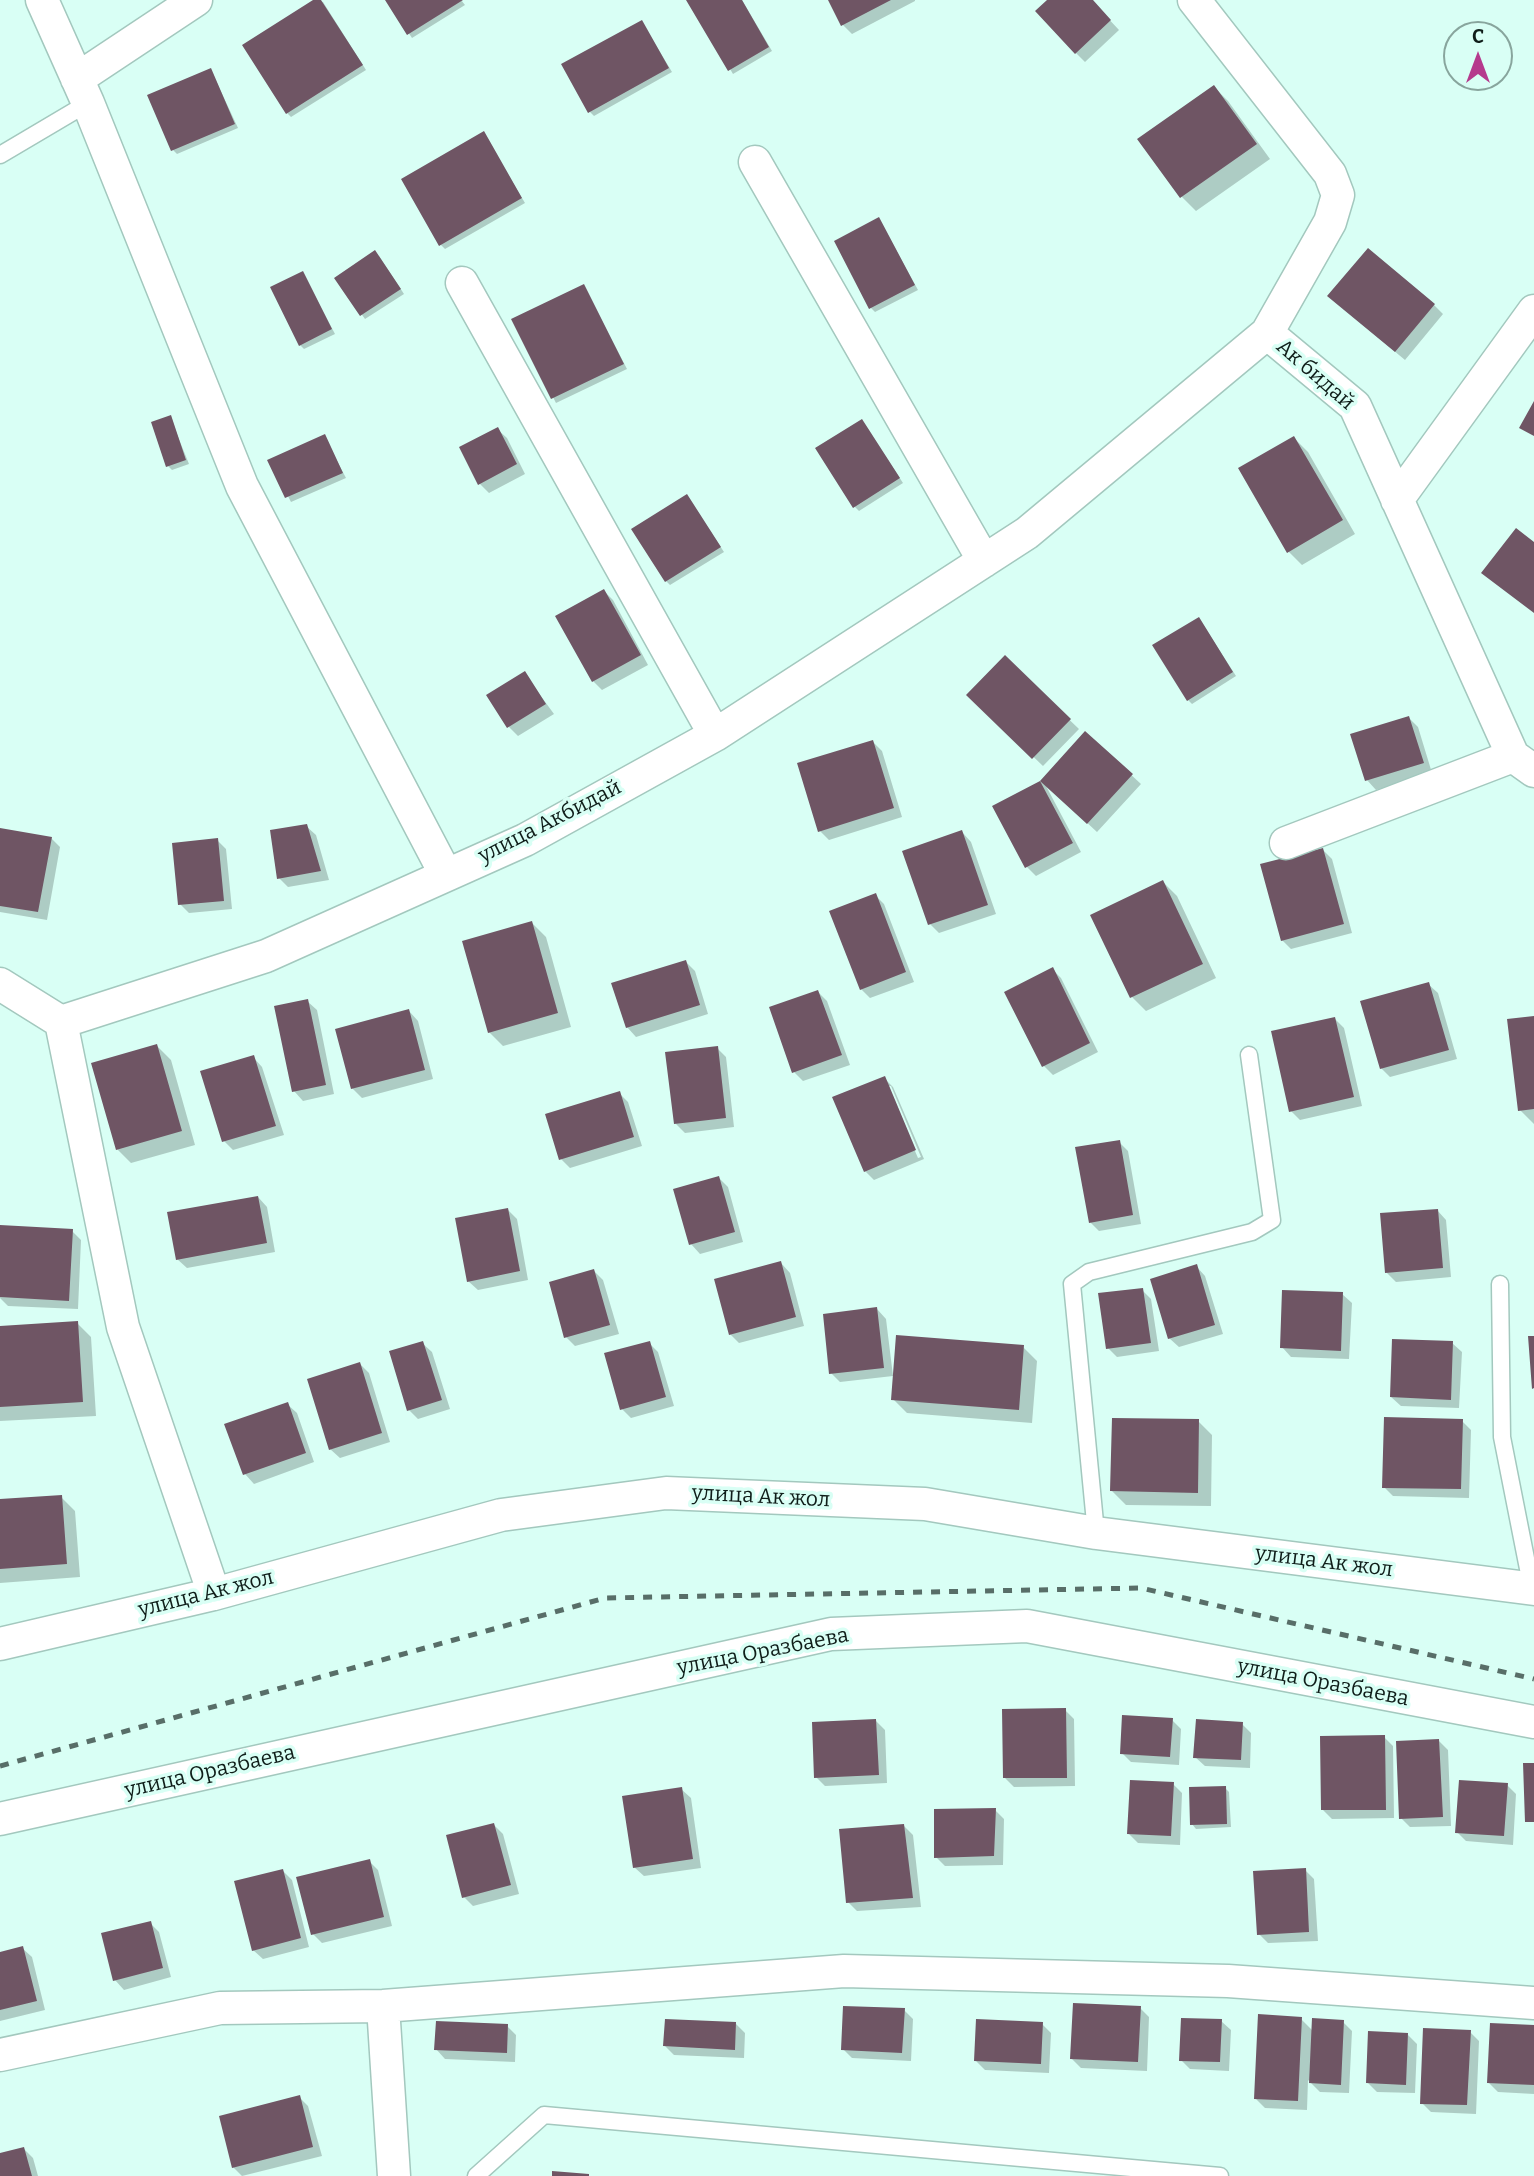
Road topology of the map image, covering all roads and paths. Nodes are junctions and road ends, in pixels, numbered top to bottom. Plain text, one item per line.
1 (43, 0) edge
2 (196, 0) edge
3 (1194, 0) edge
4 (82, 91) junction
5 (0, 155) edge
6 (755, 162) dead end
7 (462, 283) dead end
8 (1534, 311) edge
9 (1267, 333) junction
10 (1397, 500) junction
11 (1027, 533) joint
12 (984, 561) junction
13 (715, 734) junction
14 (1524, 764) edge
15 (1286, 843) dead end
16 (445, 873) junction
17 (0, 984) edge
18 (61, 1022) junction
19 (1249, 1055) dead end
20 (1500, 1284) dead end
21 (1096, 1532) junction
22 (1533, 1589) edge
23 (214, 1594) junction
24 (0, 1644) edge
25 (1534, 1723) edge
26 (0, 1819) edge
27 (1534, 2003) edge
28 (383, 2007) junction
29 (0, 2055) edge
30 (394, 2176) edge
31 (476, 2176) edge
32 (1220, 2176) edge

1 - 4 street
2 - 4 street
3 - 9 street
4 - 5 lane
4 - 16 street
6 - 12 street
7 - 13 street
8 - 10 street
9 - 10 street, Ак бидай
9 - 11 street, Ак бидай
10 - 14 street, Ак бидай
11 - 12 street, улица Акбидай
12 - 13 street, улица Акбидай
13 - 16 street, улица Акбидай
14 - 15 street
16 - 18 street, улица Акбидай
17 - 18 street
18 - 23 street
19 - 21 lane
20 - 22 lane
21 - 22 street, улица Ак жол
21 - 23 street, улица Ак жол
23 - 24 street, улица Ак жол
25 - 26 street, улица Оразбаева
27 - 28 street
28 - 29 street
28 - 30 street
31 - 32 lane

